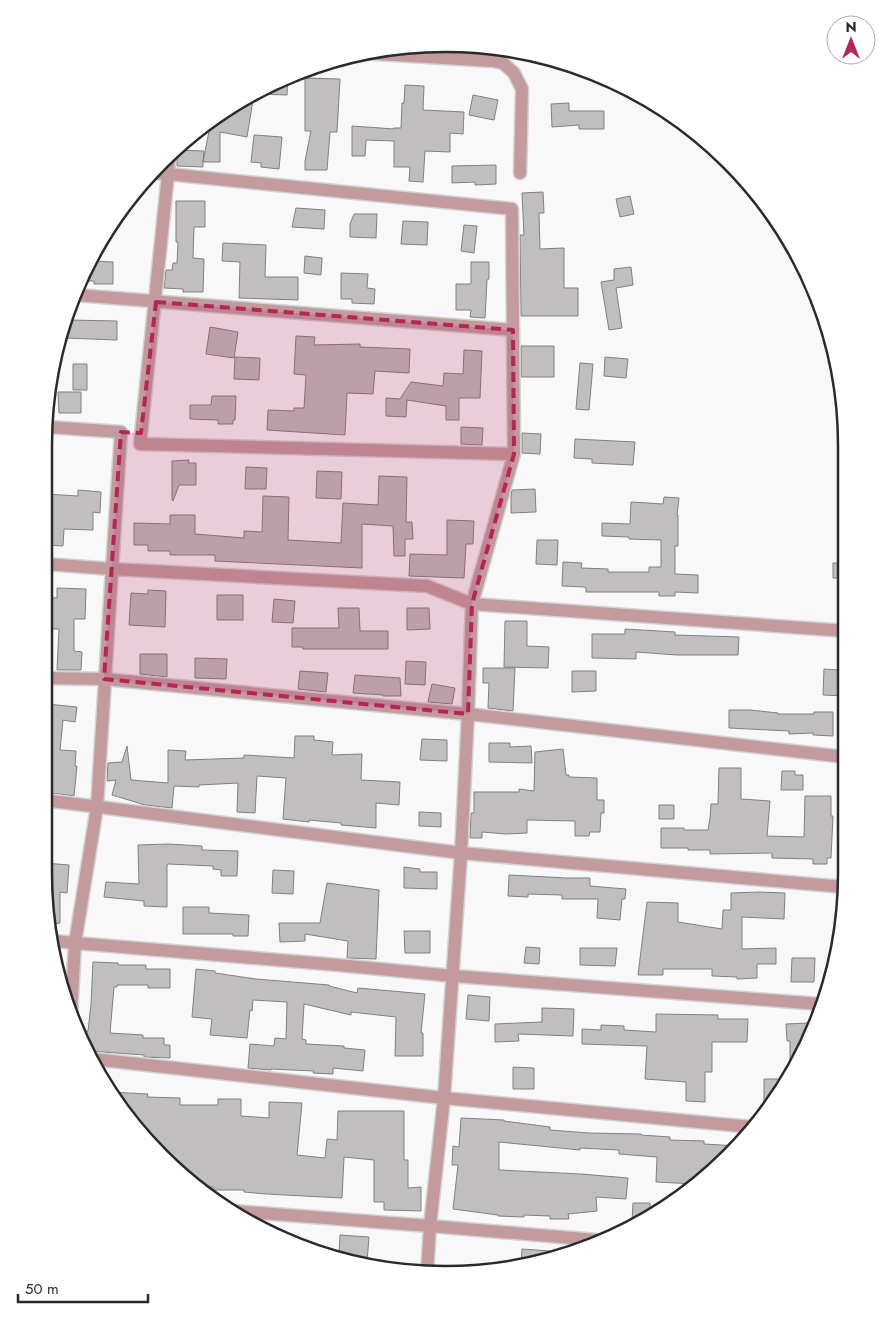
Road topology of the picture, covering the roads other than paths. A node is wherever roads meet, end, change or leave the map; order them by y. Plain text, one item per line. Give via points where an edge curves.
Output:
1 (400, 55) edge
2 (168, 168) edge
3 (520, 173) dead end
4 (162, 174) edge
5 (168, 174) junction
6 (81, 296) edge
7 (156, 302) junction
8 (513, 330) junction
9 (53, 427) edge
10 (121, 432) junction
11 (142, 432) junction
12 (514, 454) junction
13 (52, 564) edge
14 (112, 569) junction
15 (472, 604) junction
16 (838, 630) edge
17 (52, 678) edge
18 (104, 679) junction
19 (468, 714) junction
20 (838, 756) edge
21 (52, 801) edge
22 (98, 807) junction
23 (461, 853) junction
24 (838, 886) edge
25 (59, 941) edge
26 (75, 943) junction
27 (453, 976) junction
28 (72, 997) edge
29 (817, 1004) edge
30 (100, 1061) edge
31 (444, 1098) junction
32 (746, 1126) edge
33 (246, 1212) edge
34 (430, 1226) junction
35 (589, 1239) edge
36 (428, 1266) edge

1 - 3 street via 493,61 503,63 514,73 522,89
2 - 5 street
4 - 5 street
5 - 7 street
5 - 8 street via 512,209
6 - 7 street
7 - 8 street
7 - 11 street
8 - 12 street
9 - 10 street
10 - 11 street
10 - 14 street
11 - 12 street via 140,444
12 - 15 street
13 - 14 street
14 - 15 street via 428,586
14 - 18 street
15 - 16 street
15 - 19 street
17 - 18 street
18 - 19 street
18 - 22 street
19 - 20 street
19 - 23 street
21 - 22 street
22 - 23 street
22 - 26 street
23 - 24 street
23 - 27 street
25 - 26 street
26 - 27 street
26 - 28 street
27 - 29 street
27 - 31 street
30 - 31 street
31 - 32 street
31 - 34 street
33 - 34 street
34 - 35 street
34 - 36 street

